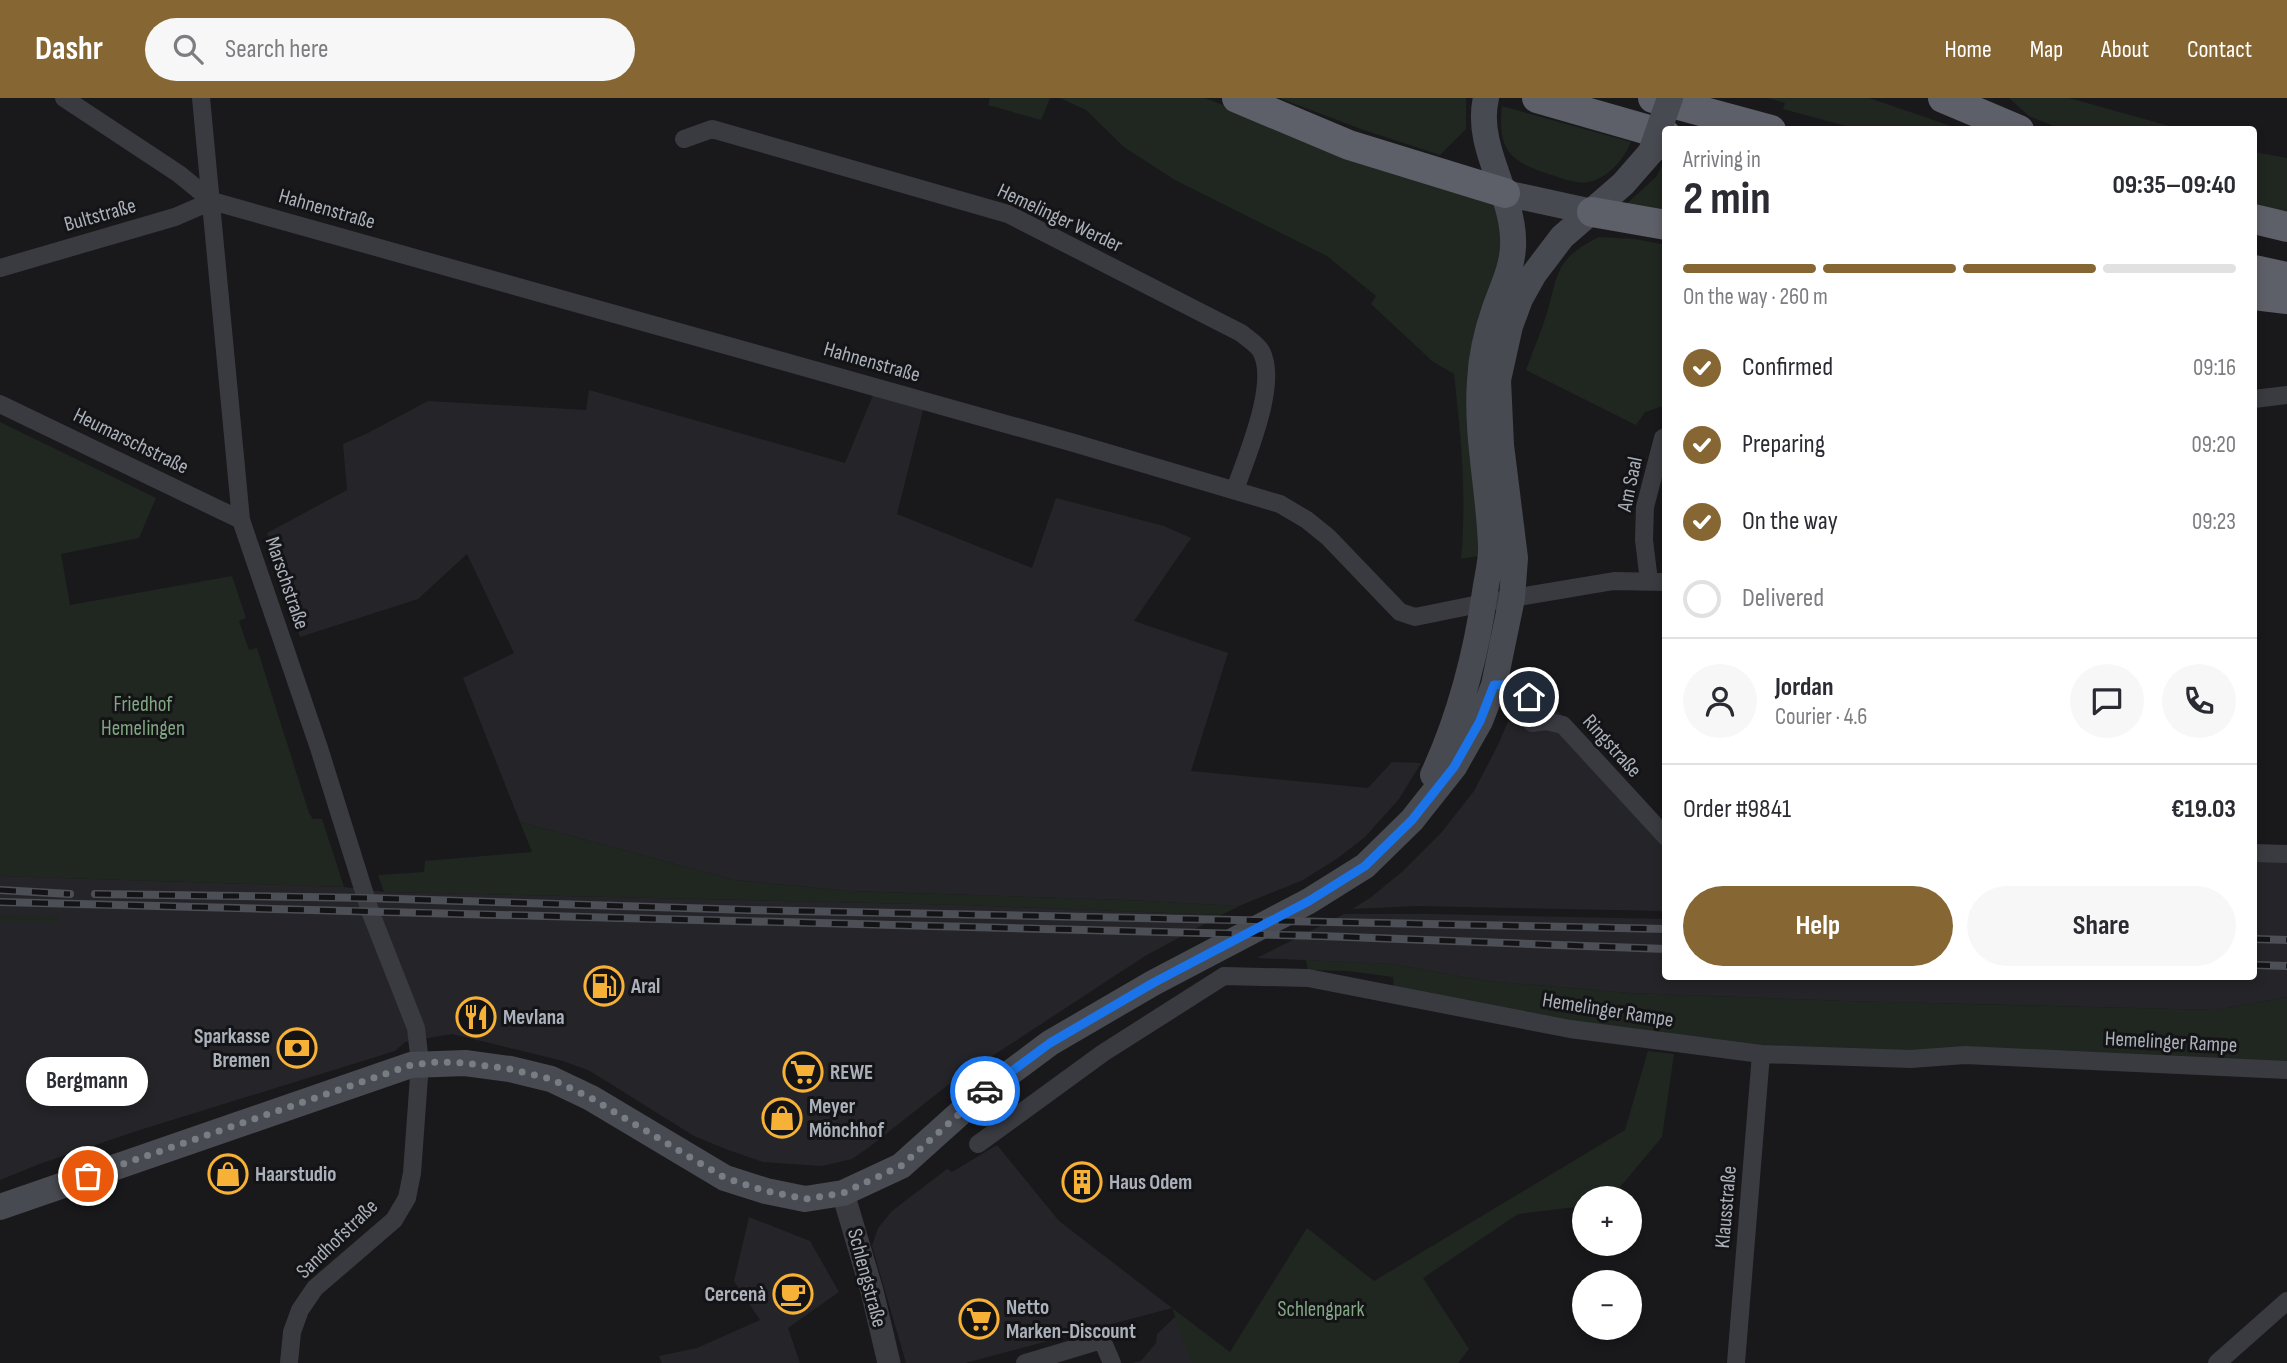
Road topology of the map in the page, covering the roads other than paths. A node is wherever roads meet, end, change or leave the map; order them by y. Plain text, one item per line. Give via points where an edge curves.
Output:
1 (64, 98) edge
2 (201, 98) edge
3 (1237, 98) edge
4 (1537, 98) edge
5 (1653, 98) edge
6 (1670, 98) edge
7 (1943, 98) edge
8 (1997, 98) edge
9 (1484, 103) edge
10 (1663, 126) edge
11 (1756, 126) edge
12 (2010, 126) edge
13 (2024, 126) edge
14 (684, 139) dead end
15 (1658, 143) edge
16 (1505, 193) junction
17 (212, 201) junction
18 (1591, 212) junction
19 (2257, 220) edge
20 (1662, 224) edge
21 (2287, 227) edge
22 (2257, 239) edge
23 (2287, 245) edge
24 (0, 268) edge
25 (2257, 271) edge
26 (2287, 277) edge
27 (2257, 295) edge
28 (2287, 299) edge
29 (2287, 395) edge
30 (2257, 399) edge
31 (0, 404) edge
32 (1662, 442) edge
33 (1235, 490) junction
34 (241, 520) junction
35 (1657, 582) edge
36 (1512, 598) junction
37 (1484, 603) junction
38 (1494, 685) junction
39 (1412, 820) junction
40 (1662, 833) edge
41 (2257, 853) edge
42 (2287, 854) edge
43 (1761, 1054) junction
44 (420, 1063) junction
45 (2287, 1070) edge
46 (978, 1144) dead end
47 (843, 1193) junction
48 (0, 1207) edge
49 (2287, 1301) edge
50 (289, 1363) edge
51 (889, 1363) edge
52 (1025, 1363) edge
53 (1112, 1363) edge
54 (1736, 1363) edge
55 (2217, 1363) edge

1 - 17 street
2 - 17 street, Marschstraße
3 - 16 highway via 1349,145
4 - 15 highway
5 - 11 highway
6 - 10 main road, bridge
7 - 12 highway
8 - 13 highway
9 - 16 main road via 1485,133
14 - 33 street, Hemelinger Werder via 712,129 1008,214 1241,333 1261,350 1268,373 1266,397
15 - 18 main road via 1639,169
16 - 18 main road
16 - 37 main road via 1513,253 1485,346 1480,381 1492,548
17 - 24 street, Bultstraße via 175,217
17 - 33 street, Hahnenstraße
17 - 34 street, Marschstraße
18 - 20 highway
18 - 36 main road via 1562,237 1534,274 1510,326 1498,380 1515,558
19 - 21 highway
22 - 23 highway
25 - 26 highway
27 - 28 highway
29 - 30 street
31 - 34 street, Heumarschstraße
32 - 35 street, Am Saal via 1645,507 1644,540
33 - 37 street, Hahnenstraße via 1280,504 1307,520 1400,612 1415,617
34 - 44 street, Marschstraße via 370,911 416,1028
35 - 36 street, Hahnenstraße via 1614,581
36 - 37 street, Hahnenstraße
36 - 38 main road
37 - 39 main road via 1467,688
38 - 39 main road via 1454,767
38 - 40 street, Ringstraße via 1517,685 1526,690 1532,723 1563,725
39 - 47 main road via 1365,866 1050,1043 979,1096 901,1166
41 - 42 street
43 - 45 street, Hemelinger Rampe via 1911,1059 1965,1055
43 - 46 street, Hemelinger Rampe via 1570,1029 1308,978 1224,976 1103,1053
43 - 54 street, Klausstraße
44 - 47 main road via 485,1065 551,1079 725,1178 806,1199
44 - 48 main road
44 - 50 street, Sandhofstraße via 407,1198 394,1220 315,1288 292,1332
47 - 51 street, Schlengstraße
49 - 55 street
52 - 53 street via 1102,1340

